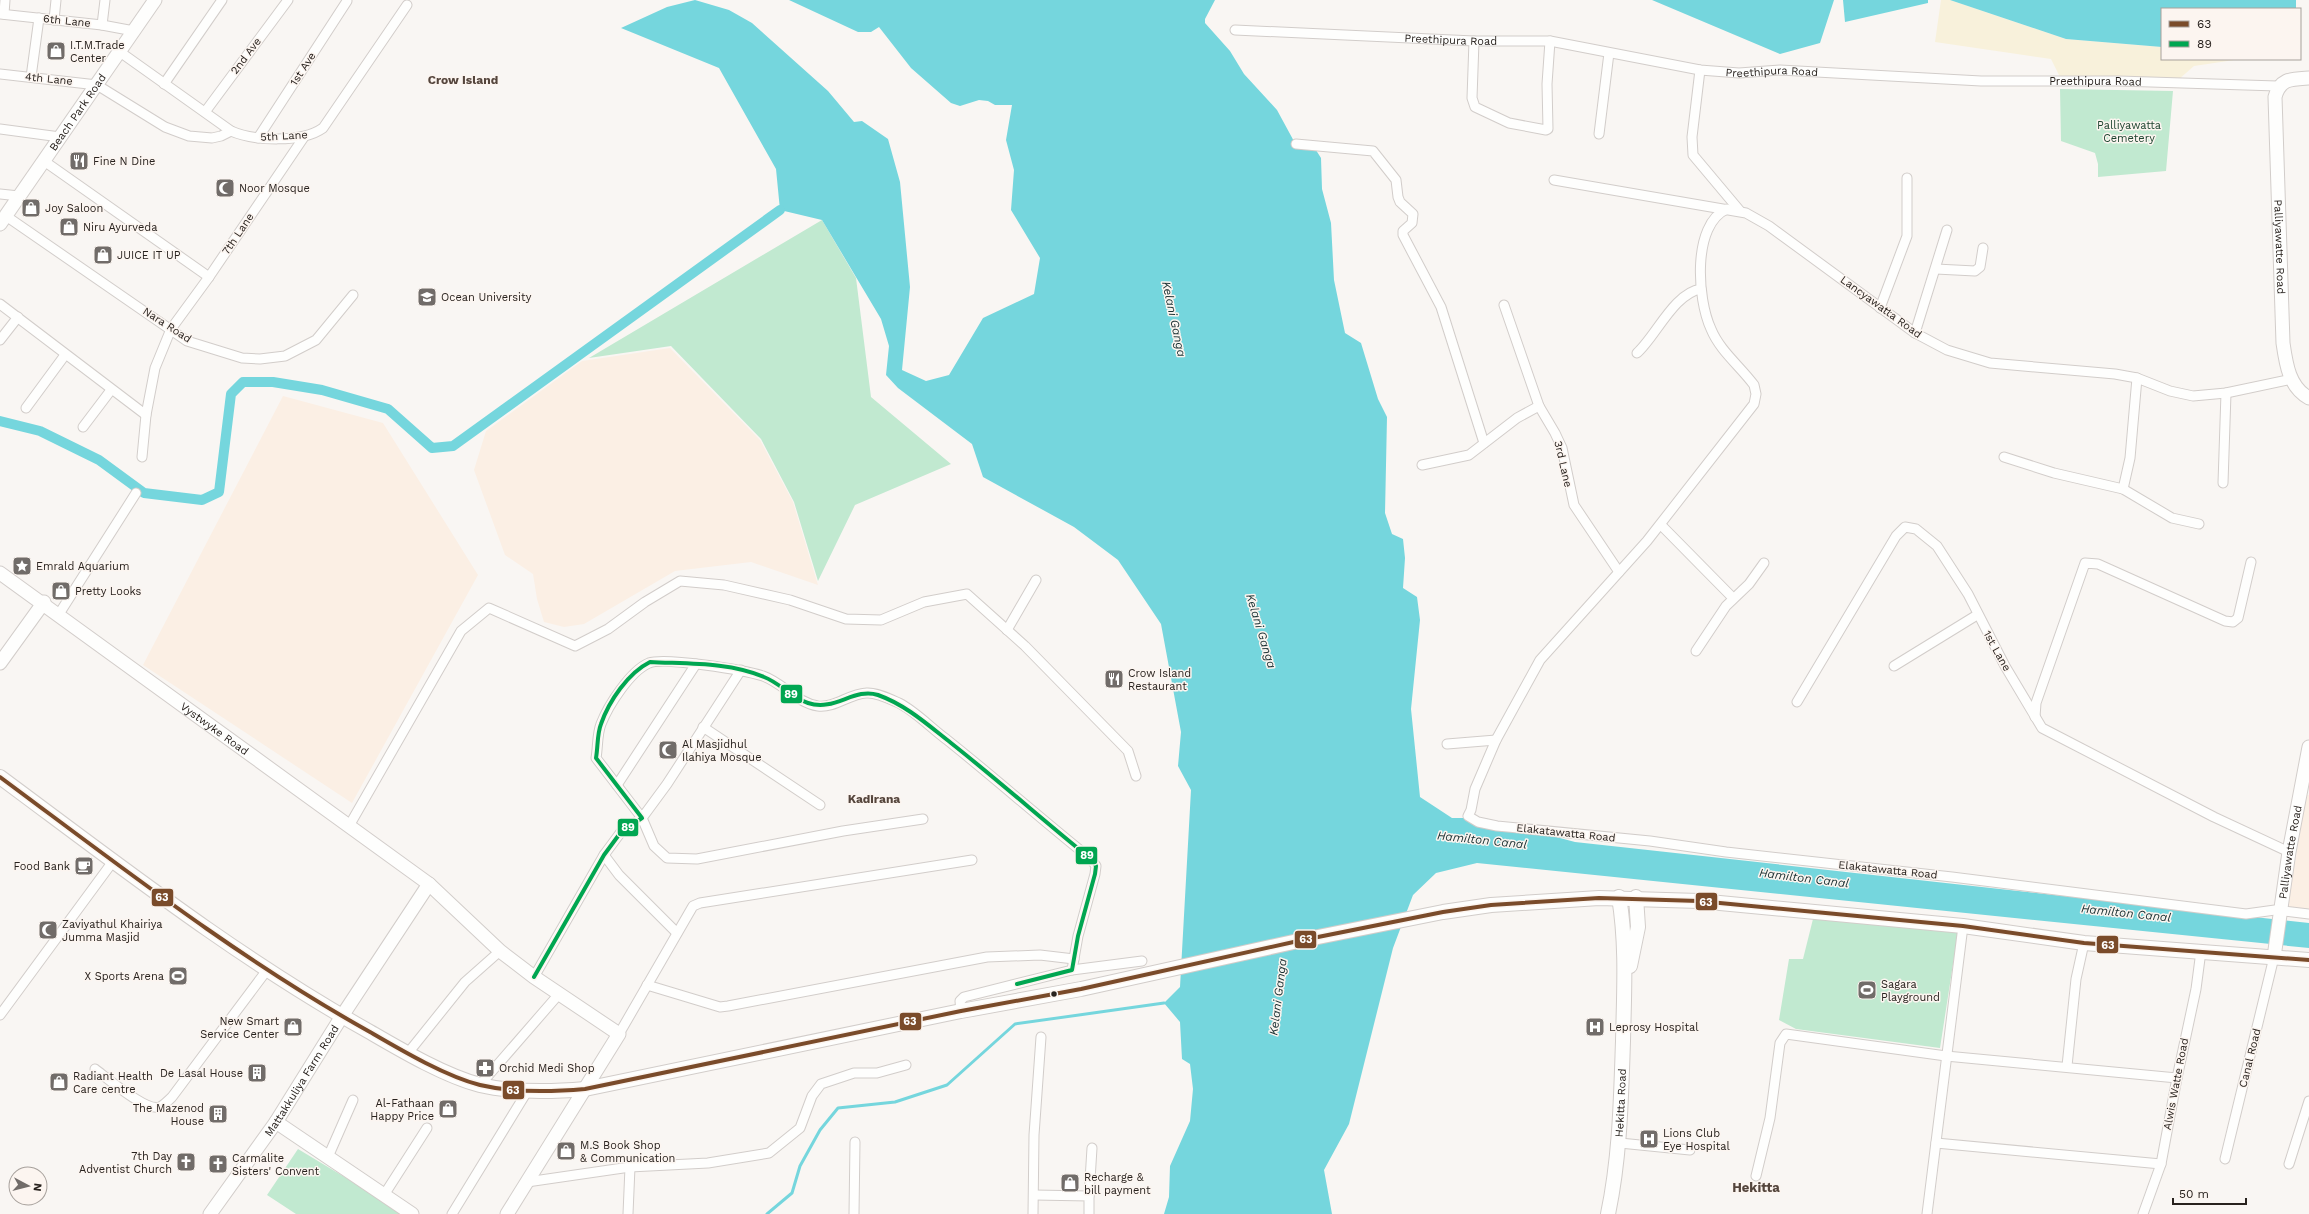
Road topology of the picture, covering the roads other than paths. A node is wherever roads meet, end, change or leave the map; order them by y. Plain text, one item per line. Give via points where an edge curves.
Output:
1 (5, 0) edge
2 (56, 0) edge
3 (105, 0) edge
4 (155, 0) edge
5 (222, 0) edge
6 (288, 0) edge
7 (347, 1) edge
8 (407, 5) dead end
9 (2, 14) edge
10 (39, 18) junction
11 (54, 20) junction
12 (102, 25) junction
13 (1236, 30) dead end
14 (134, 31) junction
15 (1474, 40) junction
16 (1550, 41) junction
17 (120, 52) junction
18 (1609, 53) junction
19 (1700, 70) junction
20 (0, 74) edge
21 (31, 77) junction
22 (2309, 78) edge
23 (164, 84) junction
24 (97, 85) junction
25 (2277, 86) junction
26 (205, 112) junction
27 (0, 129) edge
28 (231, 131) junction
29 (1599, 134) dead end
30 (304, 137) junction
31 (60, 138) junction
32 (258, 138) junction
33 (1296, 144) dead end
34 (44, 161) junction
35 (1907, 178) dead end
36 (1554, 180) dead end
37 (0, 194) edge
38 (19, 196) junction
39 (1727, 209) junction
40 (1740, 212) junction
41 (3, 220) edge
42 (1947, 230) dead end
43 (1983, 248) dead end
44 (1936, 269) junction
45 (209, 277) junction
46 (1701, 288) junction
47 (353, 295) dead end
48 (0, 304) edge
49 (1504, 305) dead end
50 (1880, 308) junction
51 (18, 317) junction
52 (171, 329) junction
53 (1915, 333) junction
54 (0, 340) edge
55 (1637, 353) dead end
56 (66, 355) junction
57 (2137, 378) junction
58 (2292, 379) junction
59 (111, 390) junction
60 (2226, 393) junction
61 (2309, 398) edge
62 (1539, 406) junction
63 (26, 408) dead end
64 (146, 415) junction
65 (83, 427) dead end
66 (1484, 443) junction
67 (142, 457) dead end
68 (2004, 457) dead end
69 (1422, 465) dead end
70 (2223, 484) dead end
71 (2123, 489) junction
72 (136, 493) dead end
73 (2199, 524) dead end
74 (1661, 525) junction
75 (2251, 562) dead end
76 (1764, 563) dead end
77 (1619, 572) junction
78 (0, 573) edge
79 (1036, 580) dead end
80 (1733, 598) junction
81 (44, 602) junction
82 (59, 614) junction
83 (1978, 615) junction
84 (1007, 630) junction
85 (1696, 651) dead end
86 (0, 663) edge
87 (696, 664) junction
88 (1894, 666) dead end
89 (742, 670) junction
90 (1797, 702) dead end
91 (2035, 718) junction
92 (703, 726) junction
93 (1496, 740) junction
94 (1447, 744) dead end
95 (2309, 747) edge
96 (1136, 776) dead end
97 (0, 777) edge
98 (617, 785) junction
99 (820, 805) dead end
100 (642, 818) junction
101 (923, 819) dead end
102 (349, 826) junction
103 (2288, 852) junction
104 (604, 855) junction
105 (114, 860) junction
106 (972, 860) dead end
107 (429, 884) junction
108 (1619, 897) junction
109 (1636, 897) junction
110 (2282, 910) junction
111 (2309, 914) edge
112 (1963, 926) junction
113 (677, 933) junction
114 (2084, 942) junction
115 (500, 951) junction
116 (2201, 951) junction
117 (2274, 957) junction
118 (1074, 959) junction
119 (2309, 960) edge
120 (1142, 961) dead end
121 (267, 970) junction
122 (1072, 970) junction
123 (534, 977) junction
124 (647, 985) junction
125 (1624, 990) junction
126 (559, 994) junction
127 (961, 1011) junction
128 (0, 1015) edge
129 (342, 1016) junction
130 (619, 1034) junction
131 (1041, 1036) dead end
132 (408, 1054) junction
133 (1946, 1056) junction
134 (906, 1065) dead end
135 (2067, 1066) junction
136 (95, 1069) dead end
137 (2177, 1078) junction
138 (480, 1084) junction
139 (585, 1089) junction
140 (528, 1090) junction
141 (353, 1100) dead end
142 (2309, 1101) edge
143 (276, 1122) junction
144 (427, 1128) dead end
145 (855, 1142) dead end
146 (1620, 1142) junction
147 (1936, 1143) junction
148 (1092, 1148) dead end
149 (1690, 1150) dead end
150 (328, 1157) junction
151 (2225, 1159) dead end
152 (2161, 1164) junction
153 (2289, 1164) dead end
154 (630, 1167) junction
155 (1756, 1176) dead end
156 (527, 1182) junction
157 (384, 1195) junction
158 (1034, 1195) junction
159 (1089, 1196) junction
160 (210, 1214) edge
161 (412, 1214) edge
162 (452, 1214) edge
163 (507, 1214) edge
164 (628, 1214) edge
165 (854, 1214) edge
166 (1033, 1214) edge
167 (1089, 1214) edge
168 (1608, 1214) edge
169 (1927, 1214) edge
170 (2143, 1214) edge

1 - 9 street
2 - 11 street
3 - 12 street
4 - 14 street, Beach Park Road
5 - 23 street
6 - 26 street, 2nd Ave
7 - 32 street, 1st Ave
8 - 30 street, 5th Lane via 323,128
9 - 10 street, 6th Lane
10 - 11 street, 6th Lane
10 - 21 street
11 - 12 street, 6th Lane
12 - 14 street, 6th Lane
13 - 15 street, Preethipura Road
14 - 17 street, Beach Park Road
15 - 16 street, Preethipura Road
15 - 16 street via 1472,98 1475,107 1509,123 1546,130 1549,124 1547,95
16 - 18 street, Preethipura Road
17 - 23 street, 5th Lane
17 - 24 street, Beach Park Road
18 - 19 street, Preethipura Road
18 - 29 street
19 - 25 street, Preethipura Road via 1739,73 1780,70 1980,81 2119,81
19 - 40 street via 1692,137 1694,155
20 - 21 street, 4th Lane
21 - 24 street, 4th Lane
22 - 25 street, Preethipura Road via 2285,81
23 - 26 street, 5th Lane
24 - 28 street via 164,127 190,136 212,138
24 - 31 street, Beach Park Road
25 - 58 street, Palliyawatte Road via 2275,97 2283,343 2287,370
26 - 28 street, 5th Lane
27 - 31 street
28 - 32 street, 5th Lane
30 - 32 street, 5th Lane
30 - 45 street, 7th Lane
31 - 34 street, Beach Park Road
33 - 66 street via 1373,151 1396,180 1398,197 1413,214 1412,223 1403,231 1403,235 1441,307
34 - 38 street, Beach Park Road
34 - 45 street
35 - 50 street via 1907,236
36 - 39 street, Lancyawatta Road
37 - 38 street
38 - 41 street, Beach Park Road
39 - 40 street, Lancyawatta Road
39 - 46 street via 1713,219 1704,238
40 - 50 street, Lancyawatta Road via 1755,217 1769,226
41 - 52 street, Nara Road
42 - 44 street
43 - 44 street via 1980,267 1975,271
44 - 53 street
45 - 52 street, 7th Lane
46 - 55 street via 1682,299
46 - 74 street via 1711,330 1754,385 1755,400
47 - 52 street, Nara Road via 316,340 285,356 242,358 187,340
48 - 51 street
49 - 62 street, 3rd Lane
50 - 53 street, Lancyawatta Road
51 - 54 street
51 - 56 street
52 - 64 street, 7th Lane via 155,368
53 - 57 street, Lancyawatta Road via 1947,350 2002,365 2069,369
56 - 59 street
56 - 63 street
57 - 60 street, Lancyawatta Road via 2170,391 2193,396
57 - 71 street via 2130,458
58 - 60 street, Lancyawatta Road
58 - 61 street, Palliyawatte Road via 2299,393
59 - 64 street
59 - 65 street
60 - 70 street
62 - 66 street via 1517,418
62 - 77 street, 3rd Lane via 1562,448 1574,505
64 - 67 street, 7th Lane
66 - 69 street via 1462,458
68 - 71 street via 2054,473
71 - 73 street via 2172,518
72 - 82 street
74 - 77 street
74 - 80 street
75 - 91 street via 2238,618 2230,622 2098,564 2086,563 2038,696
76 - 80 street via 1749,584
77 - 93 street via 1540,660
78 - 81 street, Vystwyke Road
79 - 84 street
80 - 85 street
81 - 82 street, Vystwyke Road
81 - 86 street
82 - 102 street, Vystwyke Road
83 - 88 street
83 - 90 street, 1st Lane via 1968,594 1936,546 1916,529 1905,527 1896,536
83 - 91 street, 1st Lane
84 - 96 street via 1128,751
84 - 102 street via 967,594 924,602 881,620 846,619 790,600 724,585 680,581 608,629 574,646 489,608 462,631
87 - 89 street
87 - 98 street
87 - 98 street via 650,662 642,666 626,683 610,705 600,725 596,758
89 - 92 street
89 - 118 street via 765,677 806,703 818,706 828,706 866,693 900,704 1092,859 1096,866 1095,874
91 - 103 street, 1st Lane via 2042,728 2058,737
92 - 99 street
92 - 100 street via 667,784
93 - 94 street
93 - 110 street, Elakatawatta Road via 1475,789 1468,816 1478,822 2246,914
95 - 103 street, Palliyawatte Road
97 - 105 main road
98 - 100 street
100 - 101 street via 654,846 667,858 697,859
100 - 104 street via 621,832
102 - 107 street, Vystwyke Road
103 - 110 street, Palliyawatte Road
104 - 113 street via 619,875
104 - 123 street
105 - 121 main road
105 - 128 street
106 - 113 street via 700,903 693,906
107 - 115 street, Vystwyke Road
107 - 129 street, Mattakkuliya Farm Road
108 - 109 main road
108 - 125 main road, Hekitta Road via 1623,929
108 - 127 main road via 1491,905 1415,917 1164,972
109 - 112 main road via 1699,900
109 - 125 main road, Hekitta Road via 1638,927
110 - 111 street, Elakatawatta Road
110 - 117 street, Palliyawatte Road
112 - 114 main road
112 - 133 street
113 - 124 street
114 - 116 main road
114 - 135 street via 2076,979
115 - 123 street, Vystwyke Road
115 - 132 street via 465,982
116 - 117 main road
116 - 137 street, Alwis Watte Road via 2196,989
117 - 119 main road
117 - 151 street, Canal Road
118 - 122 street
118 - 124 street via 1040,955 987,957 720,1007
120 - 122 street
121 - 129 main road
121 - 136 street via 172,1097 160,1107 149,1107
122 - 127 street via 964,998 960,1001
123 - 126 street, Vystwyke Road
124 - 130 street
125 - 146 main road, Hekitta Road
126 - 130 street, Vystwyke Road
126 - 138 street
127 - 139 main road
129 - 132 main road
129 - 143 street, Mattakkuliya Farm Road
130 - 139 street
131 - 158 street via 1034,1135
132 - 138 main road
133 - 135 street
133 - 147 street
133 - 155 street via 1786,1034 1780,1043 1770,1118
134 - 154 street via 877,1073 854,1073 822,1084 812,1096 800,1128 769,1153 708,1163
135 - 137 street
137 - 152 street, Alwis Watte Road
138 - 140 main road
139 - 140 main road via 546,1092
139 - 156 street
140 - 162 street
141 - 150 street
142 - 153 street
143 - 150 street
143 - 160 street, Mattakkuliya Farm Road
144 - 157 street
145 - 165 street
146 - 149 street
146 - 168 main road, Hekitta Road
147 - 152 street
147 - 169 street
148 - 159 street
150 - 157 street
152 - 170 street, Alwis Watte Road
154 - 156 street
154 - 164 street
156 - 163 street
157 - 161 street
158 - 159 street
158 - 166 street
159 - 167 street

